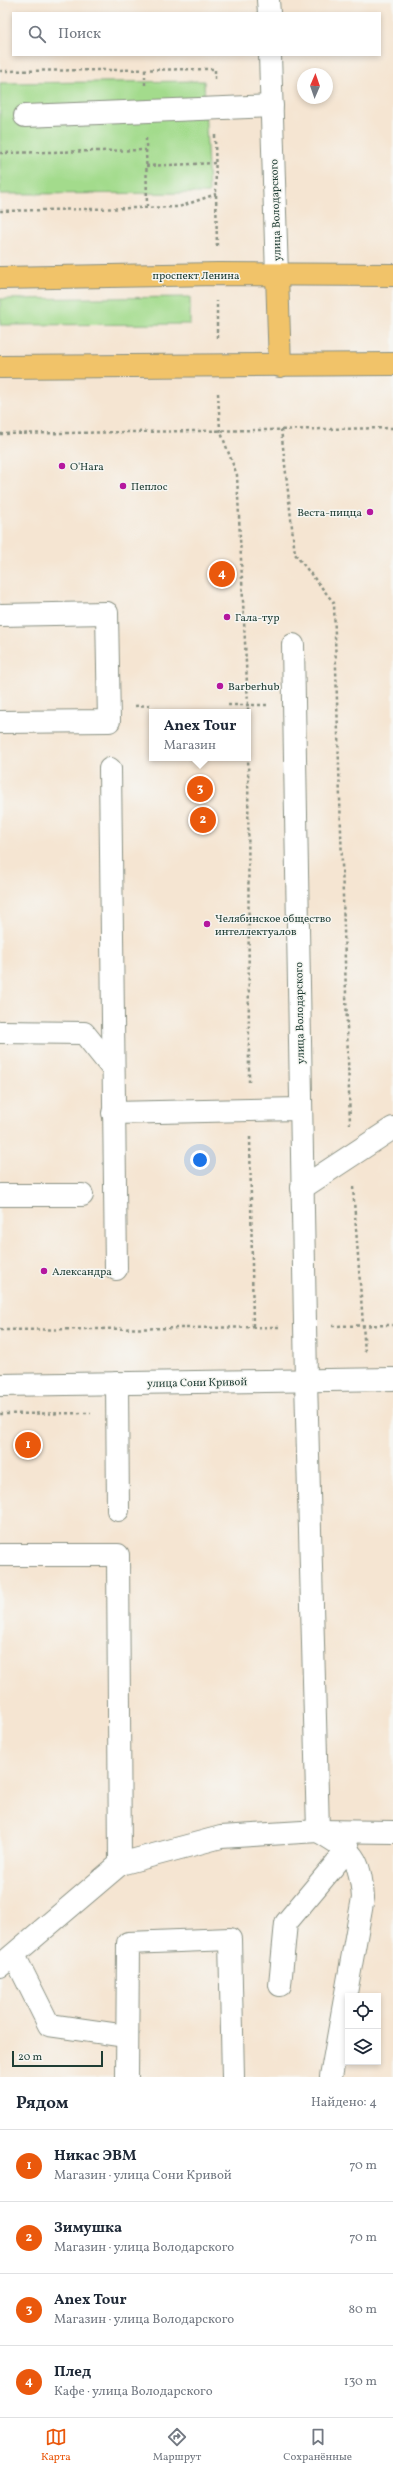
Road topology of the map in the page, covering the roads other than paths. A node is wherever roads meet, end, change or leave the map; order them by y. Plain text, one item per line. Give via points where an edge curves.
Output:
1 (268, 0) edge
2 (269, 12) edge
3 (270, 56) edge
4 (272, 106) junction
5 (24, 116) dead end
6 (277, 275) junction
7 (393, 275) edge
8 (0, 278) edge
9 (393, 364) edge
10 (280, 366) junction
11 (0, 367) edge
12 (0, 615) edge
13 (293, 645) dead end
14 (0, 722) edge
15 (110, 769) dead end
16 (0, 1032) edge
17 (113, 1069) junction
18 (300, 1109) junction
19 (113, 1112) junction
20 (393, 1128) edge
21 (302, 1188) junction
22 (0, 1195) edge
23 (82, 1195) dead end
24 (116, 1269) dead end
25 (393, 1379) edge
26 (306, 1380) junction
27 (117, 1383) junction
28 (0, 1385) edge
29 (118, 1510) dead end
30 (0, 1555) edge
31 (318, 1831) junction
32 (393, 1832) edge
33 (348, 1849) junction
34 (120, 1864) junction
35 (7, 1960) edge
36 (280, 1985) dead end
37 (126, 2036) junction
38 (127, 2077) edge
39 (233, 2077) edge
40 (331, 2077) edge

1 - 2 street
3 - 4 street, улица Володарского
4 - 5 street
4 - 6 street, улица Володарского
6 - 7 main road, проспект Ленина
6 - 8 main road, проспект Ленина
6 - 10 main road, улица Володарского
9 - 10 main road
10 - 11 main road
12 - 14 street via 106,612 109,721
13 - 18 street, улица Володарского
15 - 17 street
16 - 17 street via 84,1033
17 - 19 street
18 - 19 street
18 - 21 street, улица Володарского
19 - 24 street
20 - 21 street
21 - 26 street, улица Володарского
22 - 23 street
25 - 26 street, улица Сони Кривой
26 - 27 street, улица Сони Кривой
26 - 31 street, улица Володарского
27 - 28 street, улица Сони Кривой
27 - 29 street
30 - 34 street via 118,1555
31 - 32 street
31 - 33 street
31 - 34 street via 221,1837
33 - 36 street via 286,1923
33 - 40 street via 361,1874 363,1898
34 - 35 street
35 - 37 street via 49,2025
37 - 38 street
37 - 39 street via 128,1943 230,1939

